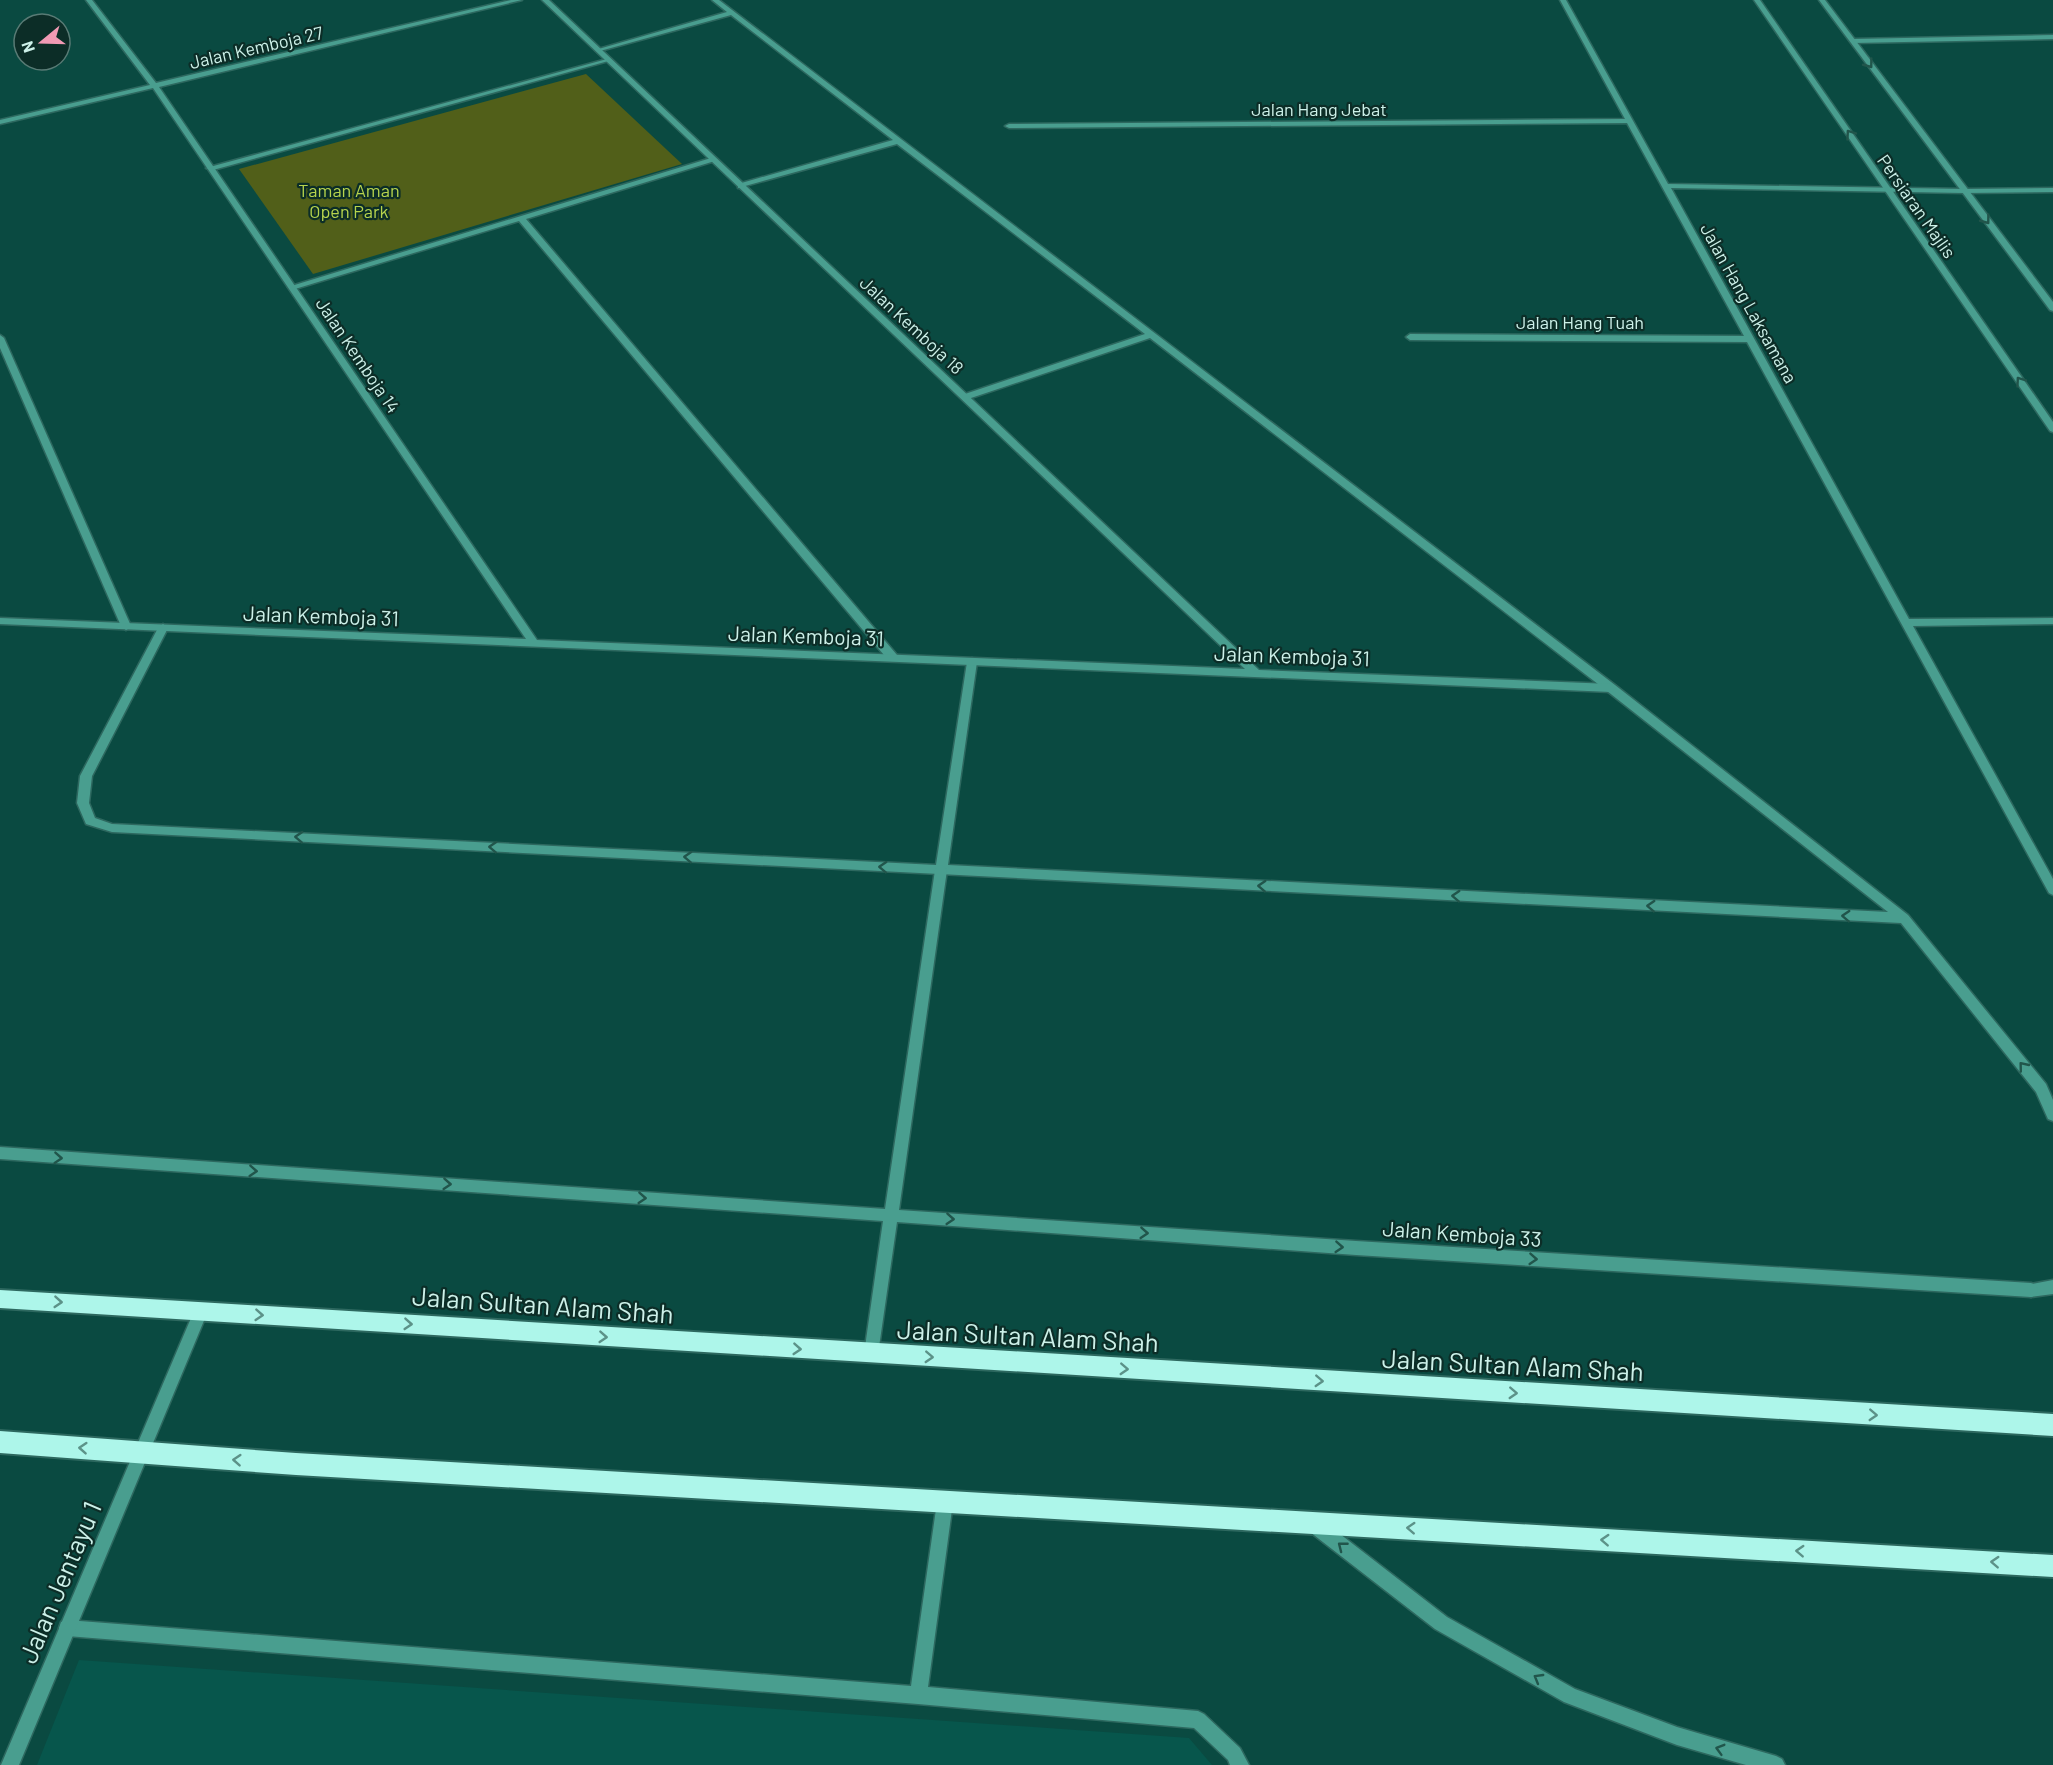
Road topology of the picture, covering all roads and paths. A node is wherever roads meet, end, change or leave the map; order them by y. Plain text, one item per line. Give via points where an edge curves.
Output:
1 (89, 0) edge
2 (519, 0) edge
3 (545, 0) edge
4 (716, 0) edge
5 (1563, 0) edge
6 (1757, 0) edge
7 (1822, 0) edge
8 (732, 13) junction
9 (2053, 37) edge
10 (1853, 41) junction
11 (598, 50) junction
12 (609, 60) junction
13 (155, 86) junction
14 (1629, 121) junction
15 (0, 122) edge
16 (1008, 126) dead end
17 (899, 141) junction
18 (714, 160) junction
19 (210, 168) junction
20 (741, 186) junction
21 (1665, 186) junction
22 (1888, 189) junction
23 (1964, 190) junction
24 (2053, 190) edge
25 (521, 218) junction
26 (292, 287) junction
27 (2053, 308) edge
28 (1152, 335) junction
29 (1410, 337) dead end
30 (1749, 339) junction
31 (1, 340) edge
32 (965, 397) junction
33 (2053, 429) edge
34 (0, 621) edge
35 (2053, 621) edge
36 (1906, 623) junction
37 (126, 626) junction
38 (164, 628) junction
39 (534, 643) junction
40 (893, 658) junction
41 (972, 662) junction
42 (1256, 673) junction
43 (1611, 688) junction
44 (941, 870) junction
45 (2053, 890) edge
46 (1904, 918) junction
47 (2053, 1115) edge
48 (0, 1154) edge
49 (891, 1215) junction
50 (2053, 1287) edge
51 (0, 1299) edge
52 (201, 1311) junction
53 (871, 1353) junction
54 (2053, 1425) edge
55 (0, 1442) edge
56 (141, 1452) junction
57 (945, 1502) junction
58 (1311, 1522) junction
59 (2053, 1566) edge
60 (67, 1628) junction
61 (918, 1695) junction
62 (10, 1765) edge
63 (1240, 1765) edge
64 (1776, 1765) edge

1 - 13 street, Jalan Kemboja 14
2 - 13 street, Jalan Kemboja 27
3 - 11 street, Jalan Kemboja 18
4 - 8 street
5 - 14 street, Jalan Hang Laksamana
22 -> 6 street, Persiaran Majlis
7 - 10 street
8 - 11 street
8 - 17 street
9 - 10 street
10 -> 23 street
11 - 12 street, Jalan Kemboja 18
12 - 18 street, Jalan Kemboja 18
12 - 19 street
13 - 15 street, Jalan Kemboja 27
13 - 19 street, Jalan Kemboja 14
14 - 16 street, Jalan Hang Jebat
14 - 21 street, Jalan Hang Laksamana
17 - 20 street
17 - 28 street
18 - 20 street, Jalan Kemboja 18
18 - 25 street
19 - 26 street, Jalan Kemboja 14
20 - 32 street, Jalan Kemboja 18
21 - 22 street
21 - 30 street, Jalan Hang Laksamana
22 - 23 street
33 -> 22 street, Persiaran Majlis
23 - 24 street
23 -> 27 street
25 - 26 street
25 - 40 street
26 - 39 street, Jalan Kemboja 14
28 - 32 street
28 - 43 street
29 - 30 street, Jalan Hang Tuah
30 - 36 street, Jalan Hang Laksamana
31 - 37 street
32 - 42 street, Jalan Kemboja 18
34 - 37 street, Jalan Kemboja 31
35 - 36 street
36 - 45 street, Jalan Hang Laksamana
37 - 38 street, Jalan Kemboja 31
38 - 39 street, Jalan Kemboja 31
44 -> 38 street via 112,828 90,821 82,803 86,776
39 - 40 street, Jalan Kemboja 31
40 - 41 street, Jalan Kemboja 31
41 - 42 street, Jalan Kemboja 31
41 - 44 street
42 - 43 street, Jalan Kemboja 31
43 - 46 street
46 -> 44 street
44 - 49 street
47 -> 46 street via 2042,1088
48 -> 49 street, Jalan Kemboja 33
49 -> 50 street, Jalan Kemboja 33 via 2031,1290
49 - 53 street
51 -> 52 highway, Jalan Sultan Alam Shah
52 -> 53 highway, Jalan Sultan Alam Shah
52 - 56 street, Jalan Jentayu 1
53 -> 54 highway, Jalan Sultan Alam Shah
56 -> 55 highway
57 -> 56 highway
56 - 60 street, Jalan Jentayu 1
57 - 58 highway
57 - 61 street
59 -> 58 highway
64 -> 58 street via 1677,1736 1570,1696 1441,1623
60 - 61 street
60 - 62 street, Jalan Jentayu 1
61 - 63 street via 1198,1720 1234,1754

